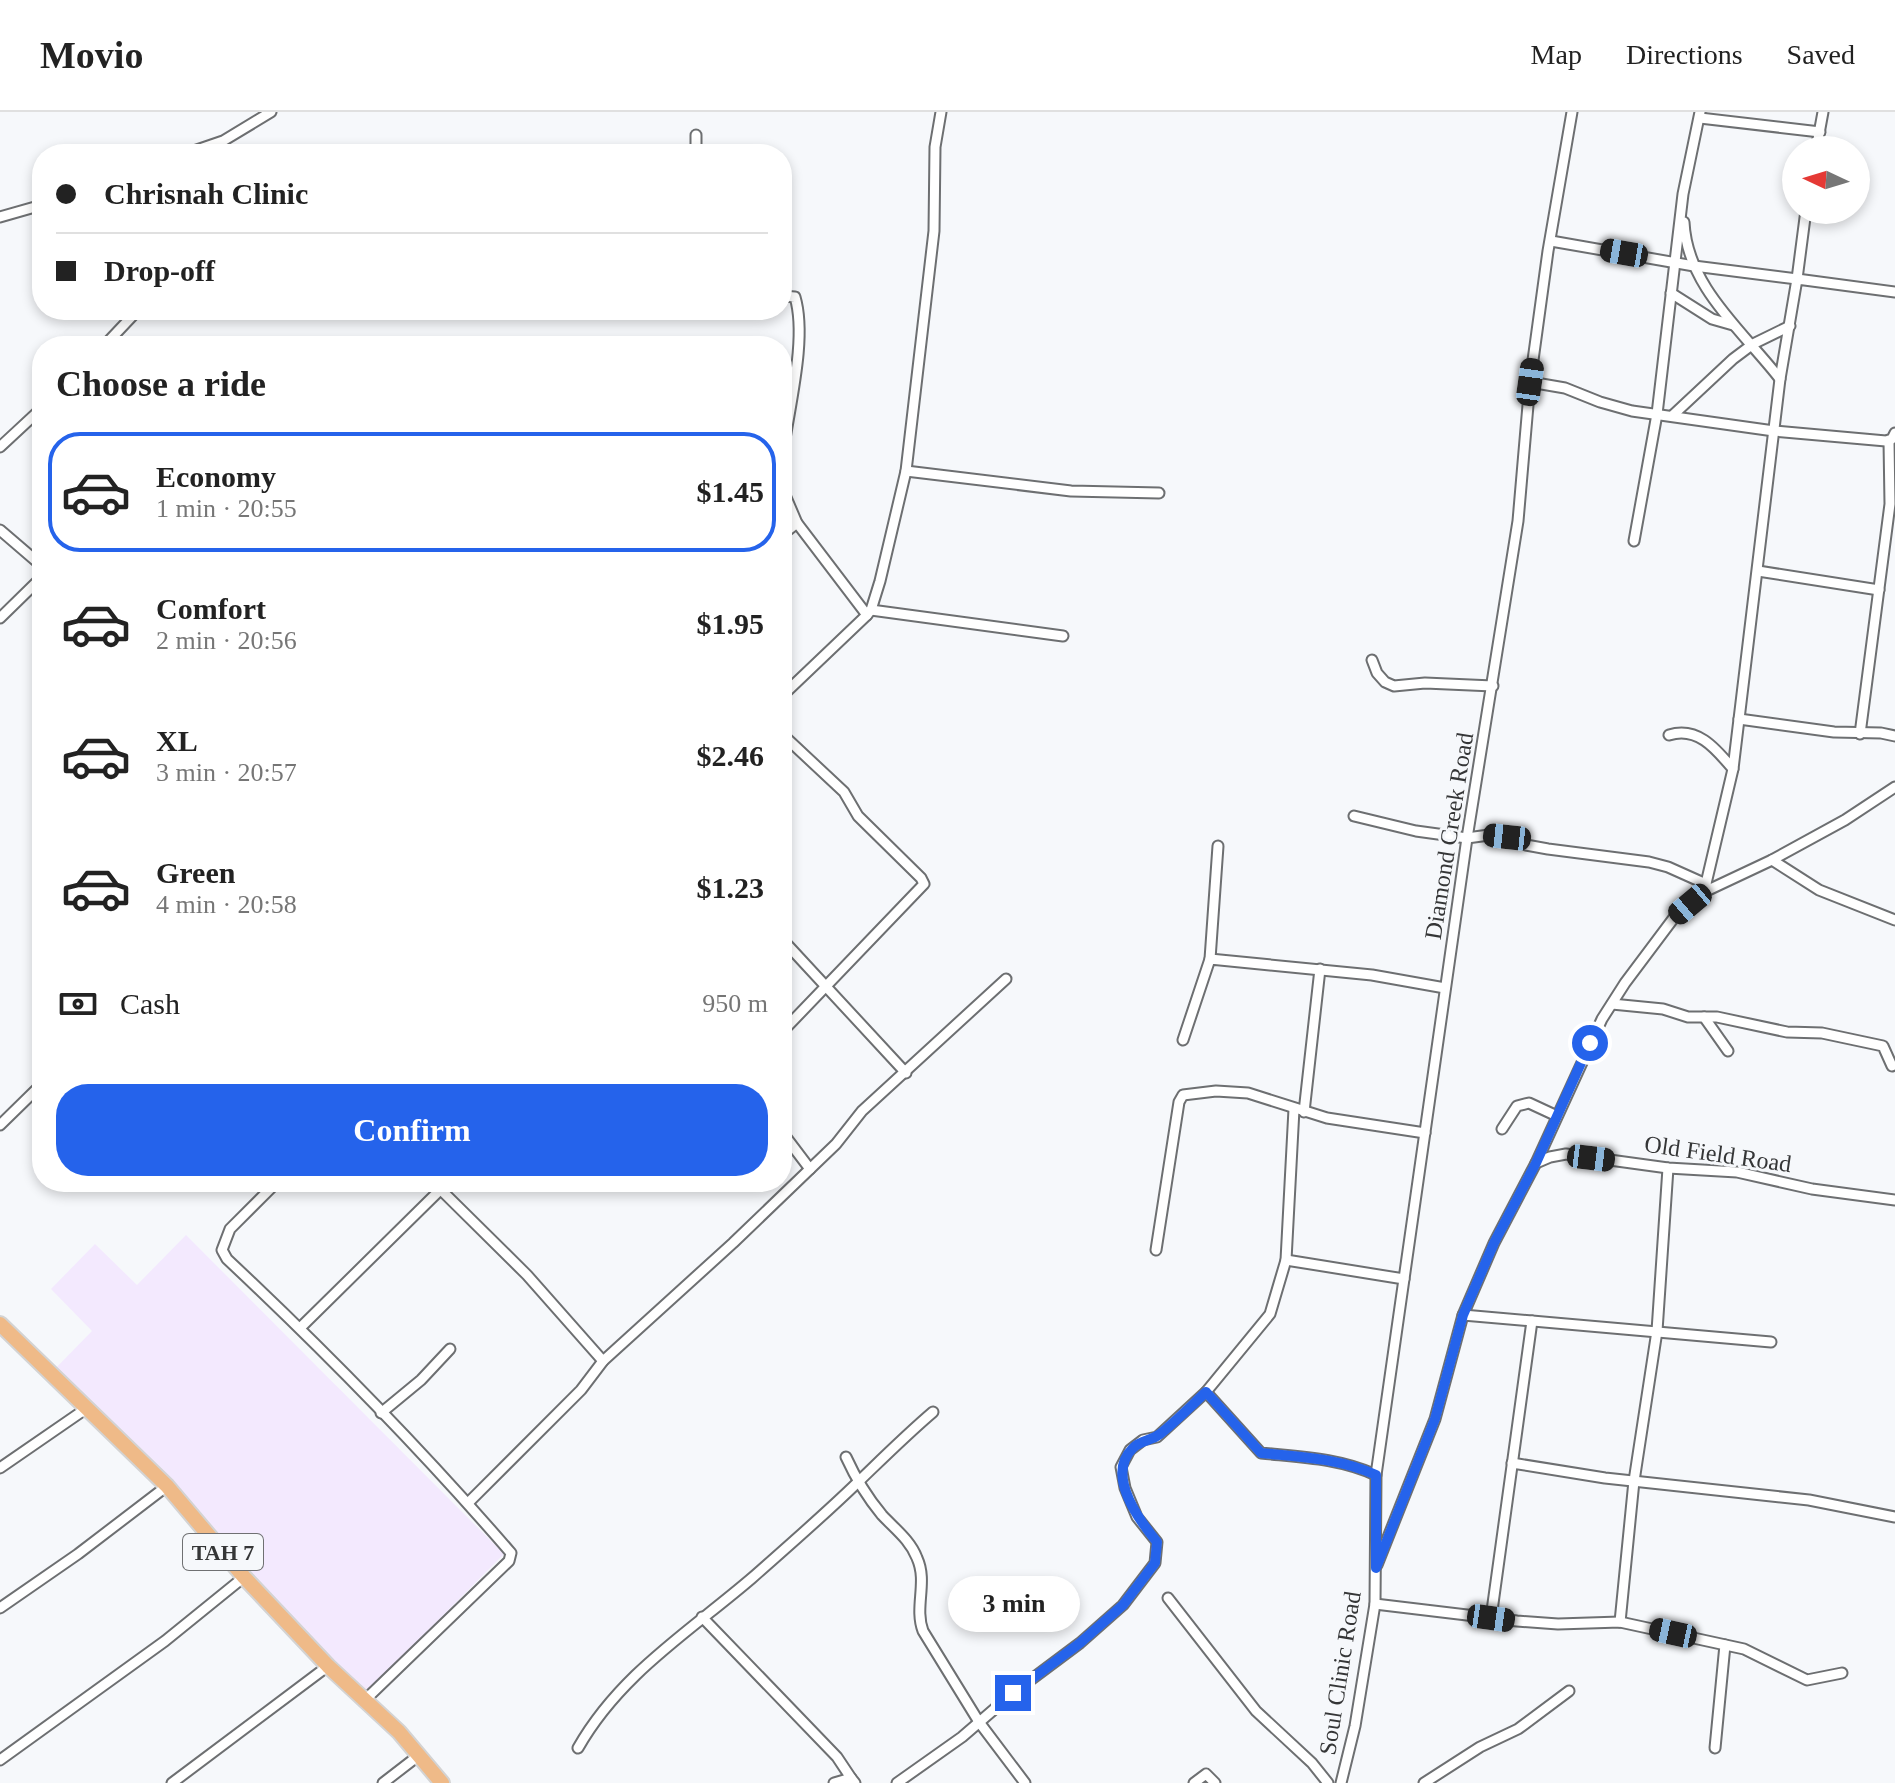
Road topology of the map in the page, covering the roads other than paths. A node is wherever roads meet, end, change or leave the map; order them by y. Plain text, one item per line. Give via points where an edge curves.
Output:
1 (271, 112) edge
2 (941, 112) edge
3 (1572, 112) edge
4 (1823, 112) edge
5 (1700, 115) edge
6 (1820, 132) junction
7 (696, 135) dead end
8 (1819, 136) edge
9 (214, 144) edge
10 (696, 144) edge
11 (1683, 194) junction
12 (32, 208) edge
13 (0, 217) edge
14 (1804, 224) edge
15 (1551, 241) junction
16 (1675, 262) junction
17 (1694, 266) junction
18 (1797, 279) junction
19 (1895, 292) edge
20 (1671, 293) junction
21 (792, 297) edge
22 (129, 320) edge
23 (1733, 325) junction
24 (1790, 326) junction
25 (113, 336) edge
26 (1753, 344) junction
27 (1780, 379) junction
28 (1530, 382) junction
29 (792, 389) edge
30 (1657, 414) junction
31 (1672, 416) junction
32 (32, 417) edge
33 (1774, 431) junction
34 (1892, 437) edge
35 (0, 447) edge
36 (906, 471) junction
37 (1159, 493) dead end
38 (792, 511) edge
39 (797, 523) junction
40 (792, 527) edge
41 (0, 530) edge
42 (1634, 541) dead end
43 (32, 557) edge
44 (1758, 571) junction
45 (32, 587) edge
46 (1879, 590) junction
47 (869, 613) junction
48 (0, 618) edge
49 (1063, 636) dead end
50 (1372, 660) dead end
51 (792, 686) edge
52 (1493, 686) junction
53 (1739, 719) junction
54 (1860, 734) junction
55 (1669, 735) dead end
56 (1895, 736) edge
57 (792, 743) edge
58 (1733, 769) junction
59 (1895, 787) edge
60 (1354, 816) dead end
61 (1467, 838) junction
62 (1218, 846) dead end
63 (1772, 860) junction
64 (1705, 888) junction
65 (1895, 920) edge
66 (792, 949) edge
67 (1210, 959) junction
68 (1320, 969) junction
69 (1006, 979) dead end
70 (827, 985) junction
71 (1445, 988) junction
72 (1612, 1004) junction
73 (1704, 1017) junction
74 (792, 1022) edge
75 (1183, 1040) dead end
76 (1728, 1051) dead end
77 (1892, 1066) dead end
78 (906, 1073) junction
79 (32, 1094) edge
80 (1299, 1111) junction
81 (1557, 1116) junction
82 (0, 1125) edge
83 (1502, 1129) dead end
84 (1425, 1133) junction
85 (792, 1145) edge
86 (1536, 1163) junction
87 (1668, 1168) junction
88 (810, 1169) junction
89 (792, 1186) edge
90 (267, 1192) edge
91 (438, 1192) edge
92 (444, 1192) edge
93 (786, 1192) edge
94 (1895, 1200) edge
95 (1156, 1250) dead end
96 (1286, 1260) junction
97 (1404, 1279) junction
98 (1463, 1315) junction
99 (1532, 1321) junction
100 (0, 1324) edge
101 (300, 1328) junction
102 (1657, 1331) junction
103 (1771, 1342) dead end
104 (450, 1349) dead end
105 (603, 1361) junction
106 (1206, 1392) junction
107 (87, 1408) junction
108 (933, 1412) dead end
109 (381, 1413) junction
110 (846, 1457) dead end
111 (1512, 1463) junction
112 (0, 1468) edge
113 (1376, 1475) junction
114 (1634, 1481) junction
115 (858, 1483) junction
116 (167, 1486) junction
117 (468, 1503) junction
118 (1895, 1517) edge
119 (1376, 1568) junction
120 (244, 1577) junction
121 (1168, 1598) dead end
122 (1375, 1604) junction
123 (0, 1608) edge
124 (702, 1617) junction
125 (1491, 1618) junction
126 (1620, 1622) junction
127 (1725, 1645) junction
128 (328, 1666) junction
129 (1842, 1673) dead end
130 (1569, 1691) dead end
131 (366, 1699) junction
132 (979, 1722) junction
133 (578, 1748) dead end
134 (1715, 1748) dead end
135 (418, 1756) junction
136 (0, 1760) edge
137 (853, 1780) edge
138 (172, 1783) edge
139 (383, 1783) edge
140 (442, 1783) edge
141 (834, 1783) edge
142 (897, 1783) edge
143 (1025, 1783) edge
144 (1194, 1783) edge
145 (1215, 1783) edge
146 (1328, 1783) edge
147 (1341, 1783) edge
148 (1424, 1783) edge

1 - 9 street
2 - 36 street via 934,231
3 - 15 street, Diamond Creek Road
4 - 6 street
5 - 6 street
5 - 11 street
6 - 8 street
7 - 10 street
11 - 16 street
11 - 17 street via 1684,228
12 - 13 street
14 - 18 street
15 - 16 street
15 - 28 street, Diamond Creek Road
16 - 17 street
16 - 20 street
17 - 18 street
17 - 23 street
18 - 19 street
18 - 24 street
20 - 23 street via 1712,319
20 - 30 street
21 - 29 street via 799,315
22 - 25 street
23 - 26 street
24 - 26 street
24 - 27 street
26 - 27 street
26 - 31 street
27 - 33 street
28 - 30 street
28 - 52 street, Diamond Creek Road via 1518,521
30 - 31 street
30 - 42 street
31 - 33 street
32 - 35 street
33 - 34 street
33 - 44 street
34 - 46 street
36 - 37 street via 1071,491
36 - 47 street
38 - 39 street
39 - 40 street
39 - 47 street
41 - 43 street
44 - 46 street
44 - 53 street
45 - 48 street
46 - 54 street
47 - 49 street
47 - 51 street
50 - 52 street via 1377,673 1394,686
52 - 61 street, Diamond Creek Road
53 - 54 street
53 - 58 street
54 - 56 street
55 - 58 street via 1703,738
57 - 70 street via 844,792 858,816 924,884
58 - 64 street
59 - 63 street
60 - 61 street
61 - 64 street via 1507,837 1548,849 1649,862
61 - 71 street, Diamond Creek Road
62 - 67 street
63 - 64 street
63 - 65 street via 1819,890
64 - 72 street via 1650,947
66 - 70 street
67 - 68 street
67 - 75 street
68 - 71 street
68 - 80 street
69 - 78 street
70 - 74 street
70 - 78 street
71 - 84 street, Diamond Creek Road
72 - 73 street
72 - 81 street
73 - 76 street
73 - 77 street via 1869,1042 1883,1046
78 - 88 street via 862,1111
79 - 82 street
80 - 84 street
80 - 95 street via 1248,1093 1183,1095
80 - 96 street
81 - 83 street via 1529,1103 1517,1106
81 - 86 street
84 - 97 street, Diamond Creek Road
85 - 88 street
86 - 87 street, Old Field Road via 1566,1154
86 - 98 street
87 - 94 street, Old Field Road via 1737,1172
87 - 102 street
88 - 89 street
90 - 101 street via 230,1229 222,1250
91 - 101 street
92 - 105 street
93 - 105 street
96 - 97 street
96 - 106 street via 1270,1314
97 - 113 street, Diamond Creek Road
98 - 99 street
98 - 119 street via 1435,1419
99 - 102 street
99 - 111 street
100 - 107 highway, TAH 7
101 - 109 street
102 - 103 street
102 - 114 street
104 - 109 street
105 - 117 street via 581,1390
106 - 113 street via 1261,1453 1330,1460
106 - 132 street via 1157,1437 1130,1450 1121,1467 1137,1517 1157,1542 1155,1563 1123,1605
107 - 112 street
107 - 116 highway, TAH 7
108 - 115 street
109 - 117 street
110 - 115 street
111 - 114 street
111 - 125 street
113 - 119 street, Diamond Creek Road
114 - 118 street via 1809,1500
114 - 126 street
115 - 124 street
115 - 132 street via 912,1547 922,1586 918,1617
116 - 120 highway, TAH 7
116 - 123 street
117 - 131 street via 511,1558
119 - 122 street, Soul Clinic Road
120 - 128 highway, TAH 7
120 - 136 street
121 - 146 street via 1256,1711
122 - 125 street
122 - 147 street, Soul Clinic Road
124 - 133 street via 615,1694
124 - 137 street
125 - 126 street
126 - 127 street
127 - 129 street via 1807,1680
127 - 134 street
128 - 131 highway, TAH 7
128 - 138 street
130 - 148 street via 1518,1729
131 - 135 highway, TAH 7
132 - 142 street
132 - 143 street
135 - 139 street
135 - 140 highway, TAH 7
137 - 141 street
144 - 145 street via 1206,1774

